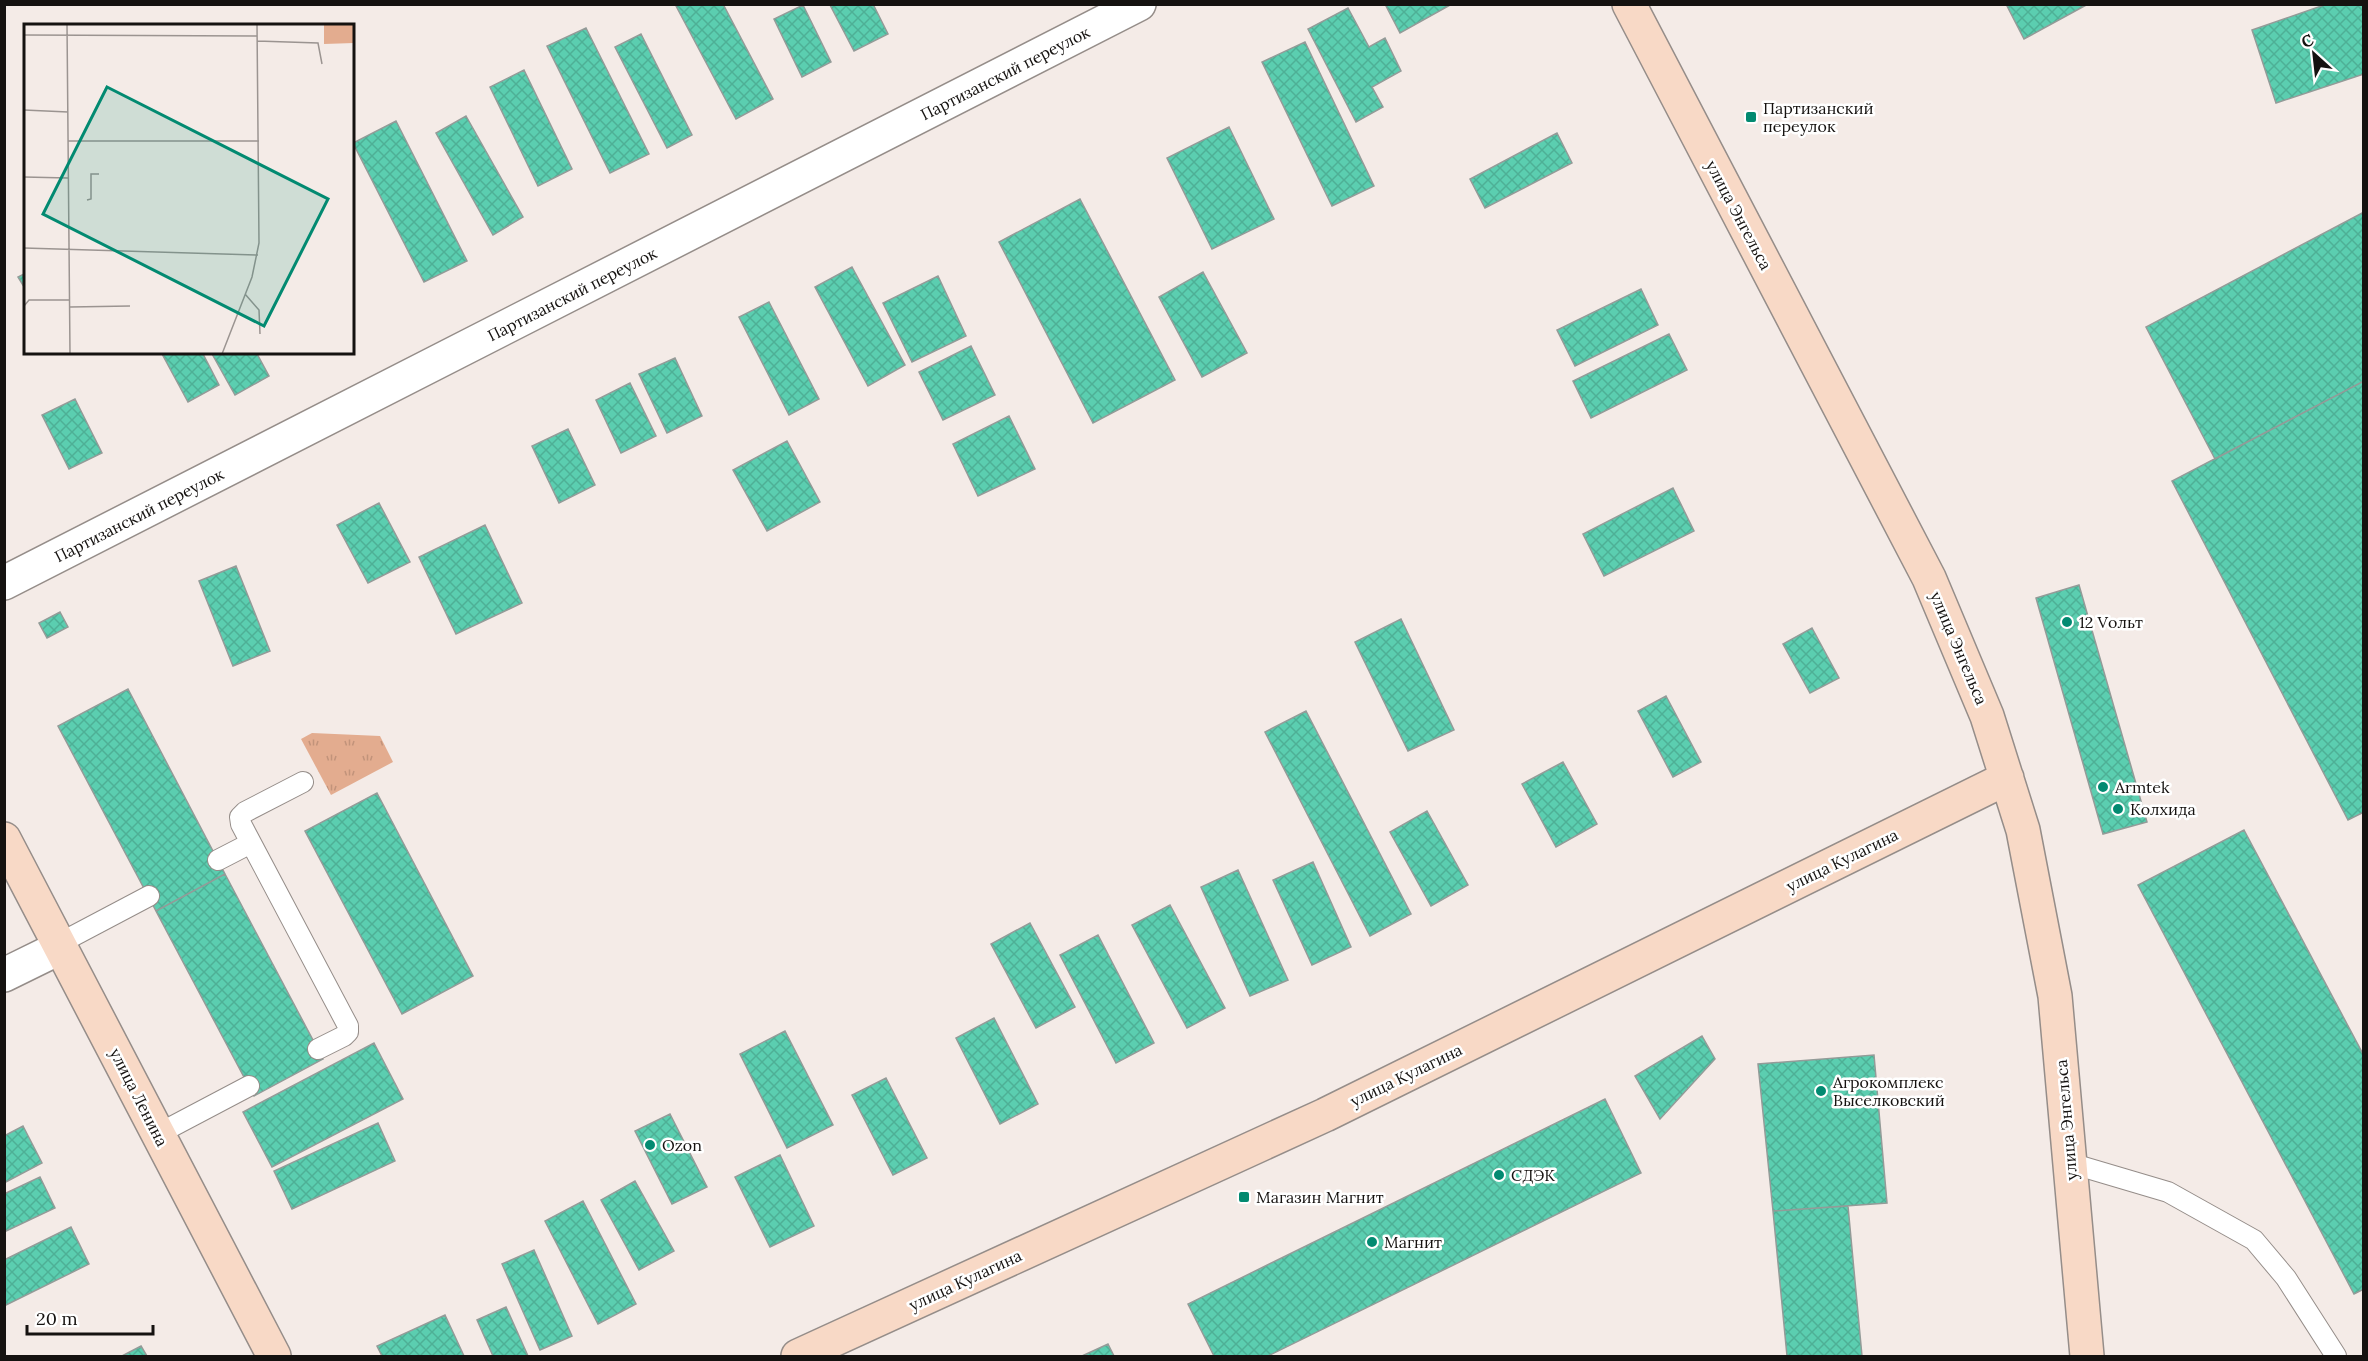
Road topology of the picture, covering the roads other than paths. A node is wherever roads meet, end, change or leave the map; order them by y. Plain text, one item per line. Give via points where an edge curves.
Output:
1 (1139, 4) edge
2 (1629, 4) edge
3 (4, 583) edge
4 (2007, 778) junction
5 (303, 782) dead end
6 (4, 839) edge
7 (251, 843) junction
8 (218, 860) dead end
9 (149, 896) dead end
10 (61, 945) junction
11 (4, 975) edge
12 (318, 1049) dead end
13 (249, 1086) dead end
14 (158, 1134) junction
15 (2070, 1163) junction
16 (274, 1356) edge
17 (798, 1356) edge
18 (2087, 1356) edge
19 (2336, 1356) edge

1 - 3 street, Партизанский переулок
2 - 4 main road, улица Энгельса via 1929,578 1970,672
4 - 15 main road, улица Энгельса via 2025,840 2055,996
4 - 17 main road, улица Кулагина via 1325,1115
5 - 7 lane via 240,817
6 - 10 main road, улица Ленина
7 - 8 lane
7 - 12 lane via 348,1026 344,1036
9 - 10 lane
10 - 11 street
10 - 14 main road, улица Ленина
13 - 14 lane
14 - 16 main road, улица Ленина
15 - 18 main road, улица Энгельса
15 - 19 lane via 2168,1192 2254,1240 2286,1278

